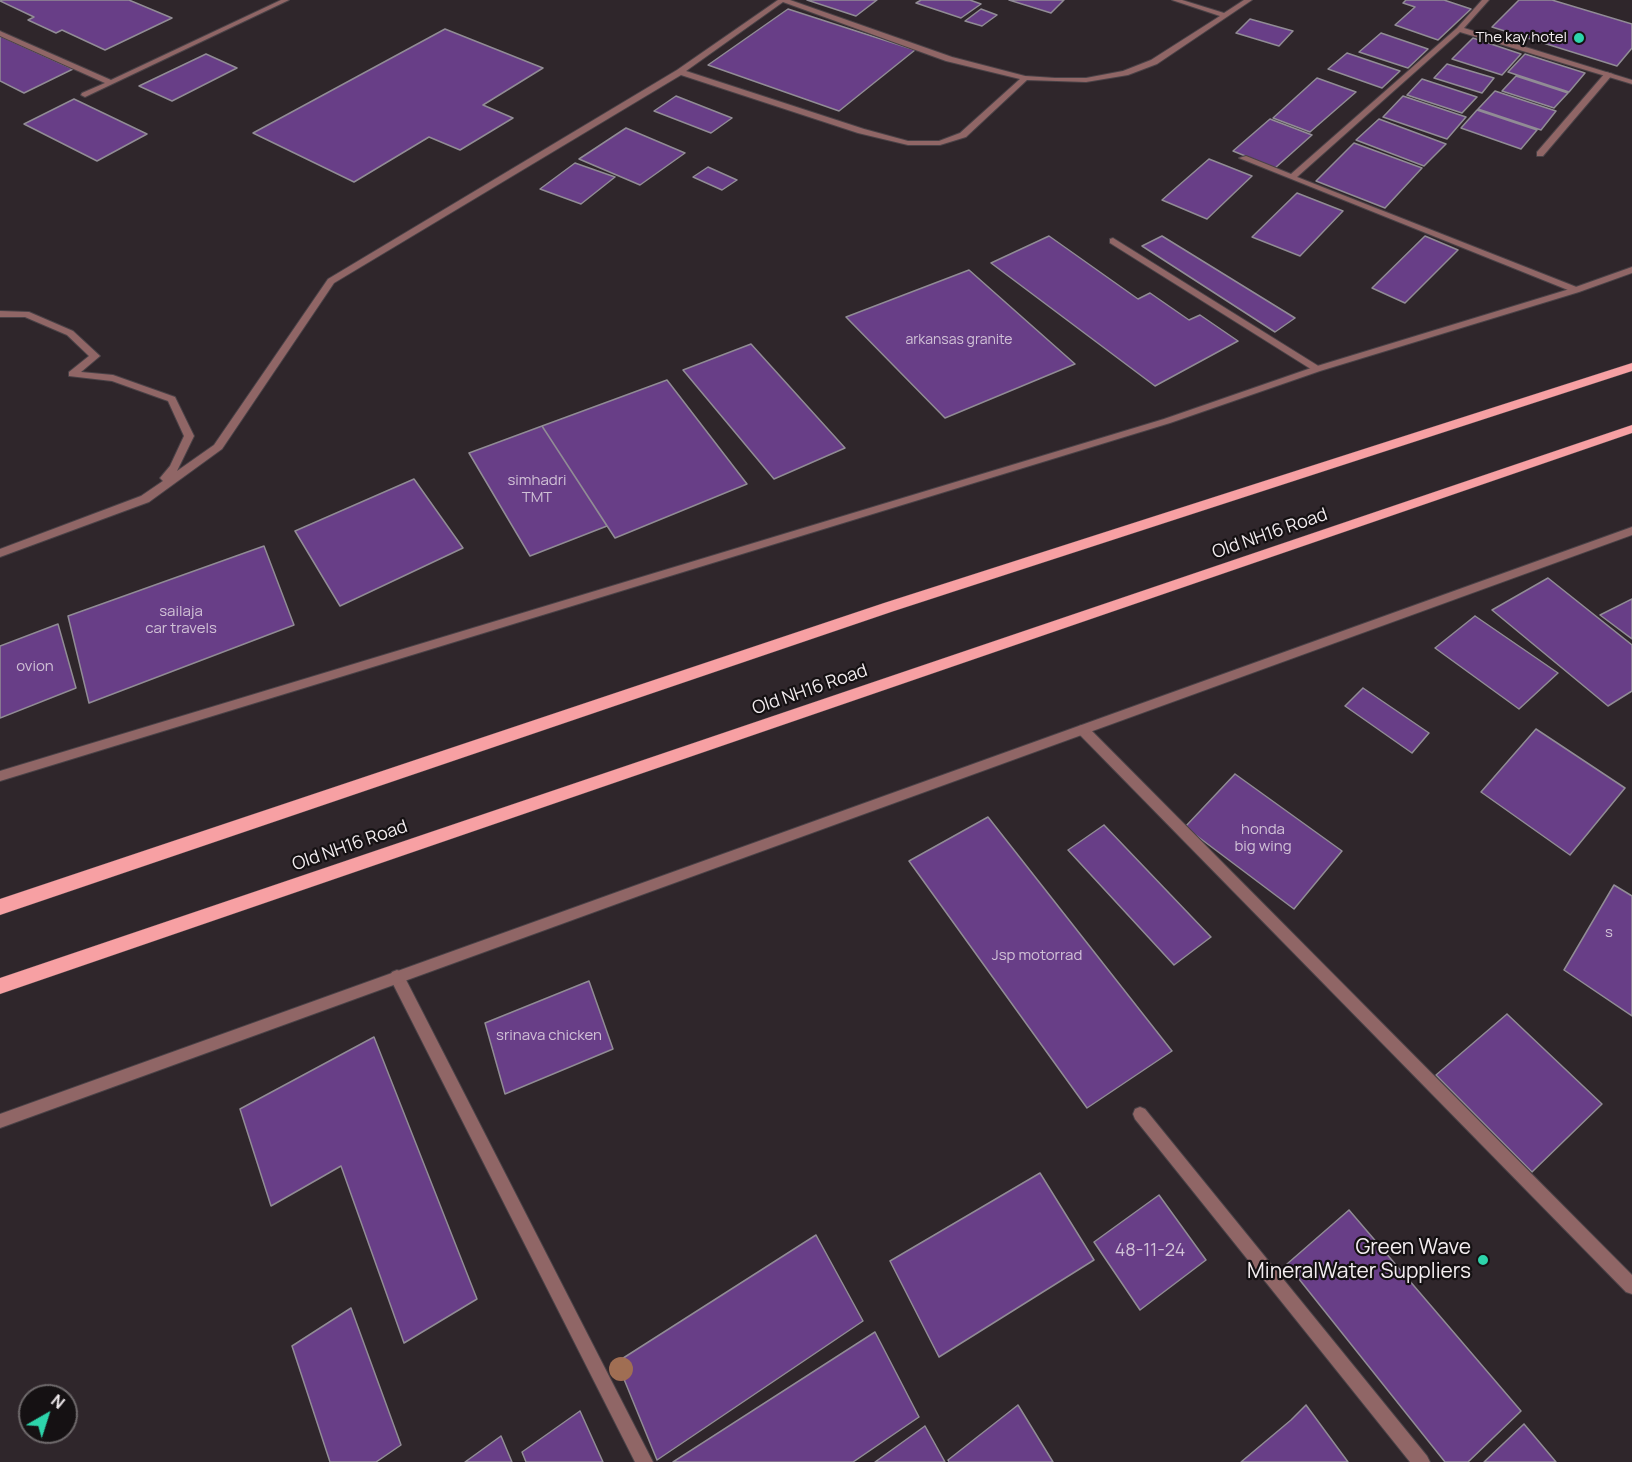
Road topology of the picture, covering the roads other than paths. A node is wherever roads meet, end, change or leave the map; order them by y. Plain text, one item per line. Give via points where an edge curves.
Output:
1 (286, 0) edge
2 (783, 0) edge
3 (1175, 0) edge
4 (1249, 0) edge
5 (1486, 0) edge
6 (1224, 15) junction
7 (1459, 29) junction
8 (0, 33) edge
9 (680, 72) junction
10 (1609, 74) junction
11 (1026, 78) junction
12 (1632, 82) edge
13 (112, 83) junction
14 (85, 96) dead end
15 (1540, 154) dead end
16 (1243, 158) dead end
17 (1292, 177) junction
18 (1113, 241) dead end
19 (1632, 270) edge
20 (1576, 290) junction
21 (0, 314) edge
22 (1632, 367) edge
23 (1317, 369) junction
24 (1632, 429) edge
25 (145, 499) junction
26 (1632, 531) edge
27 (0, 553) edge
28 (1083, 730) junction
29 (0, 776) edge
30 (0, 907) edge
31 (397, 978) junction
32 (0, 986) edge
33 (1140, 1114) dead end
34 (0, 1121) edge
35 (1632, 1286) edge
36 (644, 1462) edge
37 (1421, 1462) edge

1 - 13 street
2 - 9 street
2 - 11 street via 949,59
3 - 6 street
4 - 6 street
5 - 7 street
6 - 11 street via 1154,62 1125,73 1086,80
7 - 10 street
7 - 17 street
8 - 13 street
9 - 11 street via 908,143 940,143 963,135
9 - 25 street via 331,282 218,447
10 - 12 street
10 - 15 street
13 - 14 street
16 - 17 street
17 - 20 street
18 - 23 street
19 - 20 street
20 - 23 street
21 - 25 street via 26,314 70,333 95,356 72,374 113,378 172,399 189,436 174,468
22 - 30 main road via 889,607
23 - 29 street via 1167,421
24 - 32 main road, Old NH16 Road
25 - 27 street
26 - 28 street
28 - 31 street
28 - 35 street
31 - 34 street
31 - 36 street
33 - 37 street

